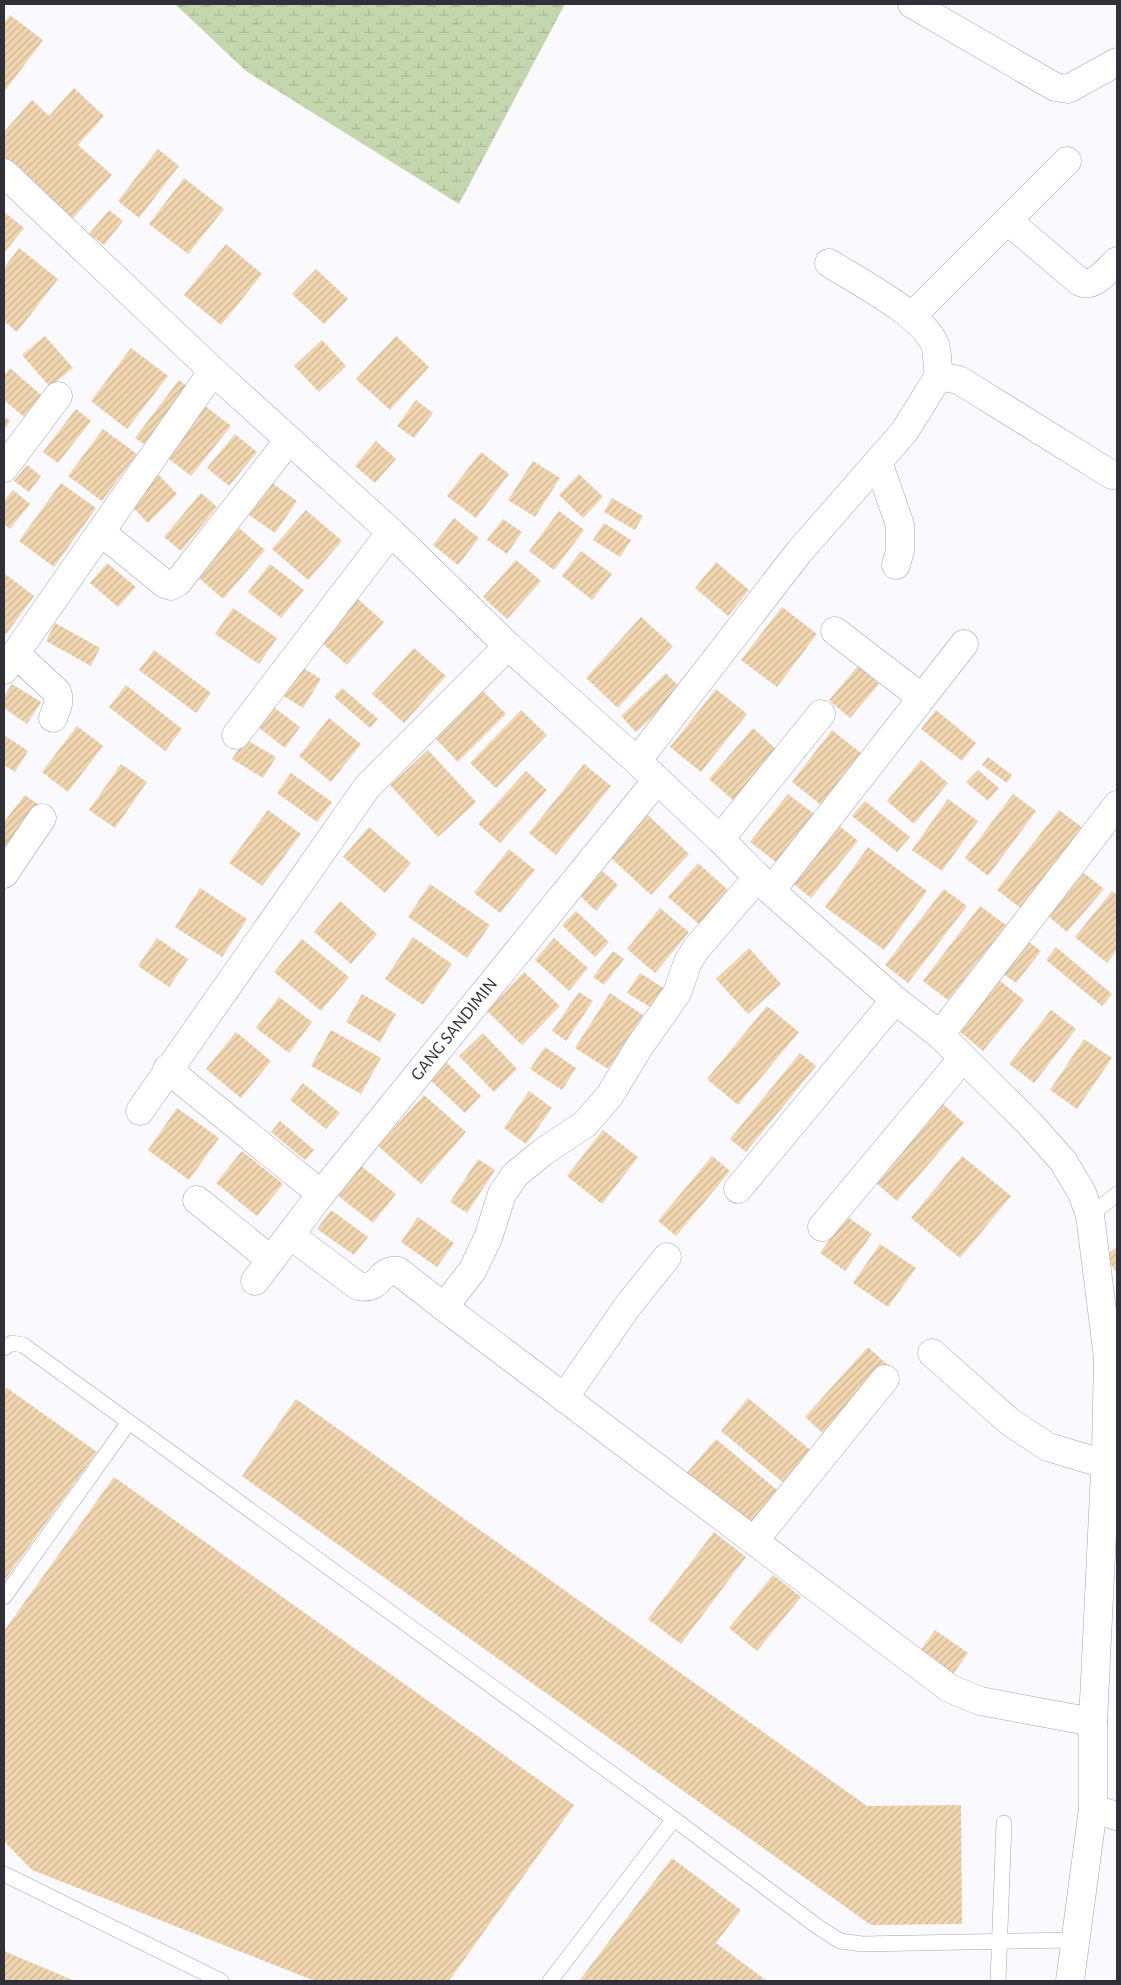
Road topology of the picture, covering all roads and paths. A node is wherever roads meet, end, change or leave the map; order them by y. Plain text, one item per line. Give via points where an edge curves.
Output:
1 (912, 4) edge
2 (1117, 62) edge
3 (1067, 162) dead end
4 (4, 173) edge
5 (1008, 221) junction
6 (1117, 261) edge
7 (829, 263) dead end
8 (912, 316) junction
9 (213, 371) junction
10 (939, 376) junction
11 (58, 396) dead end
12 (289, 440) junction
13 (878, 462) junction
14 (4, 468) edge
15 (1115, 471) edge
16 (101, 532) junction
17 (391, 532) junction
18 (896, 565) dead end
19 (835, 631) dead end
20 (964, 644) dead end
21 (508, 646) junction
22 (10, 662) edge
23 (921, 697) junction
24 (821, 714) dead end
25 (53, 718) dead end
26 (236, 735) dead end
27 (637, 761) junction
28 (657, 780) junction
29 (1117, 806) edge
30 (42, 818) dead end
31 (720, 839) junction
32 (4, 874) edge
33 (765, 884) junction
34 (895, 1000) junction
35 (940, 1035) junction
36 (963, 1058) junction
37 (167, 1069) junction
38 (140, 1111) dead end
39 (738, 1189) dead end
40 (322, 1194) junction
41 (1117, 1194) edge
42 (197, 1200) dead end
43 (1090, 1215) junction
44 (822, 1227) dead end
45 (290, 1235) junction
46 (667, 1257) dead end
47 (271, 1260) junction
48 (255, 1281) dead end
49 (444, 1307) junction
50 (4, 1348) edge
51 (932, 1354) dead end
52 (1112, 1354) edge
53 (885, 1379) dead end
54 (564, 1398) junction
55 (129, 1422) junction
56 (1110, 1457) edge
57 (754, 1541) junction
58 (4, 1597) edge
59 (1093, 1722) junction
60 (1105, 1812) edge
61 (674, 1820) junction
62 (1004, 1824) dead end
63 (4, 1874) edge
64 (1075, 1940) junction
65 (998, 1942) junction
66 (221, 1981) edge
67 (550, 1981) edge
68 (998, 1981) edge
69 (1070, 1981) edge

1 - 2 street via 1056,87 1068,89
3 - 5 street
4 - 9 street
5 - 6 street via 1080,282 1092,283
5 - 8 street
7 - 8 street
8 - 10 street via 930,335 936,347
9 - 12 street
9 - 16 street
10 - 13 street via 904,432
10 - 15 street via 959,380 1040,432
11 - 14 street
12 - 16 street via 172,586 165,584
12 - 17 street
13 - 18 street via 900,525 900,551
13 - 27 street via 799,552
16 - 22 street
17 - 21 street
17 - 26 street
19 - 23 street
20 - 23 street
21 - 27 street
21 - 37 street via 367,787
22 - 25 street via 57,692 59,697
23 - 33 street
24 - 31 street
27 - 28 street
28 - 31 street
28 - 40 street, GANG SANDIMIN
29 - 35 street
30 - 32 street
31 - 33 street
33 - 34 street
33 - 49 street via 696,949 677,993 610,1095 585,1124 515,1175 502,1194 488,1238 472,1271
34 - 35 street
34 - 39 street
35 - 36 street
36 - 43 street via 1029,1123 1062,1161 1082,1193
36 - 44 street
37 - 38 street
37 - 40 street
40 - 45 street, GANG SANDIMIN
41 - 43 lane
42 - 47 street
43 - 52 street
45 - 47 street, GANG SANDIMIN
45 - 49 street via 358,1286 373,1286 385,1273 398,1271
46 - 54 street
47 - 48 street, GANG SANDIMIN
49 - 54 street
50 - 55 lane via 12,1343 23,1345
51 - 56 street via 1010,1422 1048,1447
52 - 56 street
53 - 57 street
54 - 57 street
55 - 58 lane
55 - 61 lane
56 - 59 street
57 - 59 street via 949,1688 980,1701
59 - 60 street
60 - 64 street
61 - 65 lane via 840,1941 862,1944
61 - 67 lane
62 - 65 lane
63 - 66 lane
64 - 65 lane
64 - 69 street
65 - 68 lane

